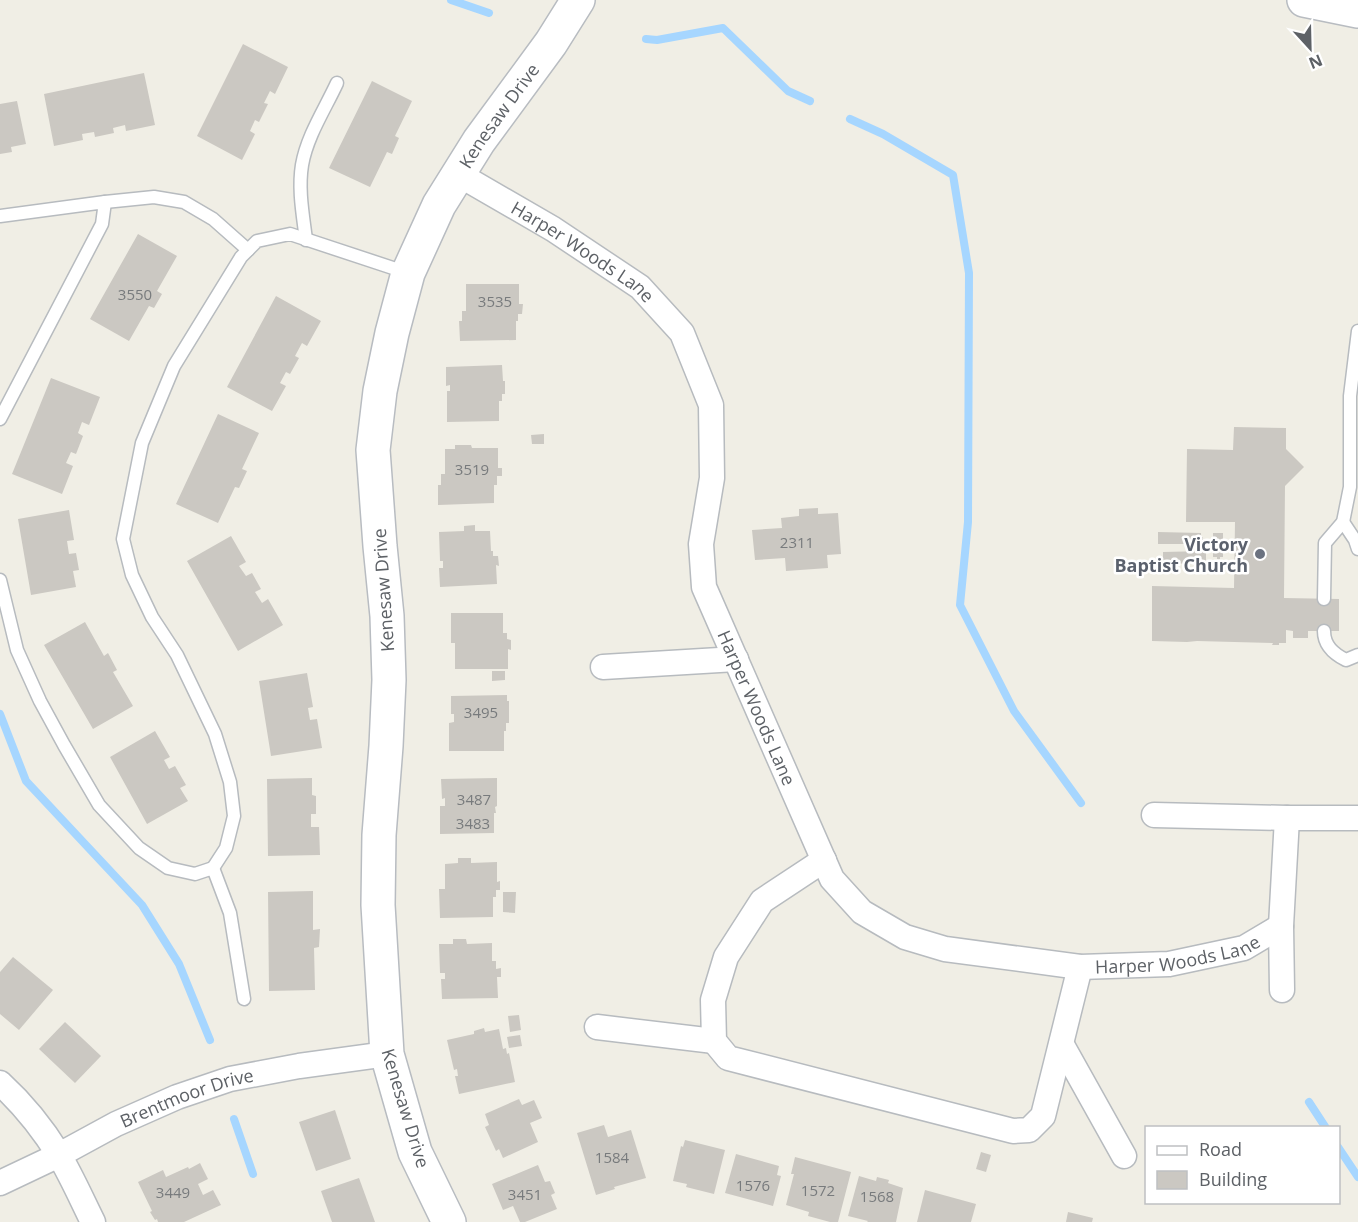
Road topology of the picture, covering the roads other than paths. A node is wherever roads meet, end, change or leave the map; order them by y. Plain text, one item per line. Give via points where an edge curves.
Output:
1 (578, 0) edge
2 (1304, 0) edge
3 (1358, 11) edge
4 (337, 83) dead end
5 (458, 174) junction
6 (105, 202) junction
7 (0, 216) edge
8 (306, 240) junction
9 (248, 250) junction
10 (408, 273) junction
11 (1358, 331) edge
12 (1354, 396) edge
13 (0, 419) edge
14 (1354, 487) edge
15 (1343, 522) junction
16 (1358, 549) edge
17 (0, 580) edge
18 (1324, 599) dead end
19 (1324, 631) dead end
20 (1358, 655) edge
21 (736, 659) junction
22 (603, 667) dead end
23 (1154, 815) dead end
24 (1287, 818) junction
25 (1358, 818) edge
26 (824, 860) junction
27 (213, 868) junction
28 (1281, 926) junction
29 (1080, 967) junction
30 (1282, 990) dead end
31 (244, 999) dead end
32 (597, 1027) dead end
33 (714, 1041) junction
34 (1062, 1045) junction
35 (387, 1054) junction
36 (0, 1083) edge
37 (59, 1155) junction
38 (1124, 1156) dead end
39 (0, 1183) edge
40 (93, 1222) edge
41 (449, 1222) edge

1 - 5 street, Kenesaw Drive
2 - 3 street
4 - 8 lane via 308,143 302,166
5 - 10 street, Kenesaw Drive
5 - 21 street, Harper Woods Lane via 640,286 682,333 711,405 712,478 701,544 704,587
6 - 7 lane
6 - 9 lane via 154,196 184,202 213,219
6 - 13 lane via 102,224
8 - 9 lane via 290,234 257,241
8 - 10 lane
9 - 27 lane via 174,366 142,443 123,539 132,575 215,734 230,782 234,816 226,848
10 - 35 street, Kenesaw Drive via 380,391 373,450 389,680 378,905
11 - 12 lane
12 - 14 lane
14 - 15 lane
15 - 16 lane
15 - 18 lane via 1325,543
17 - 27 lane via 16,650 40,701 99,804 139,848 168,868 195,874
19 - 20 lane via 1324,640 1336,654 1346,660
21 - 22 street
21 - 26 street, Harper Woods Lane
23 - 24 street
24 - 25 street
24 - 28 street
26 - 29 street, Harper Woods Lane via 832,879 862,912 905,937 945,949
26 - 33 street via 762,901 726,957 713,1000
27 - 31 lane via 230,913
28 - 29 street, Harper Woods Lane via 1244,948 1169,964
28 - 30 street
29 - 34 street
32 - 33 street
33 - 34 street via 728,1058 1013,1131 1029,1130 1043,1116
34 - 38 street
35 - 37 street, Brentmoor Drive via 230,1079 116,1124
35 - 41 street, Kenesaw Drive via 415,1152
36 - 37 street via 36,1122
37 - 39 street, Brentmoor Drive
37 - 40 street

